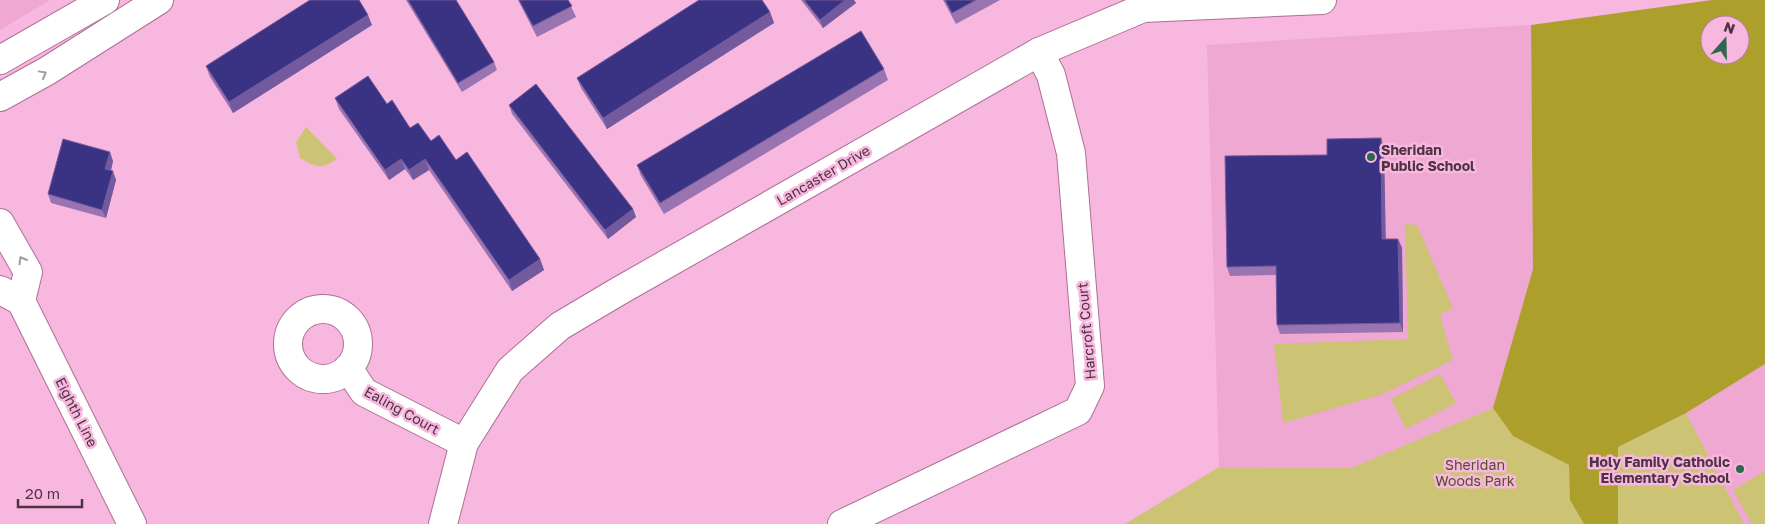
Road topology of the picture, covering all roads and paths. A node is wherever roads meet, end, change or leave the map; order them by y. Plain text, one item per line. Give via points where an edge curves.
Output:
1 (105, 0) edge
2 (159, 0) edge
3 (1322, 0) edge
4 (1039, 52) junction
5 (0, 60) edge
6 (0, 97) edge
7 (0, 223) edge
8 (11, 295) edge
9 (348, 368) dead end
10 (464, 443) junction
11 (132, 524) edge
12 (443, 524) edge
13 (842, 524) edge

1 - 5 street
6 -> 2 street via 47,72
3 - 4 street, Lancaster Drive via 1143,8
4 - 10 street, Lancaster Drive via 560,326 510,370
4 - 13 street, Harcroft Court via 1051,74 1071,153 1090,386 1078,411
8 -> 7 street, Eighth Line via 28,272
8 - 11 street, Eighth Line
9 - 10 street, Ealing Court via 364,392
10 - 12 street, Lancaster Drive

